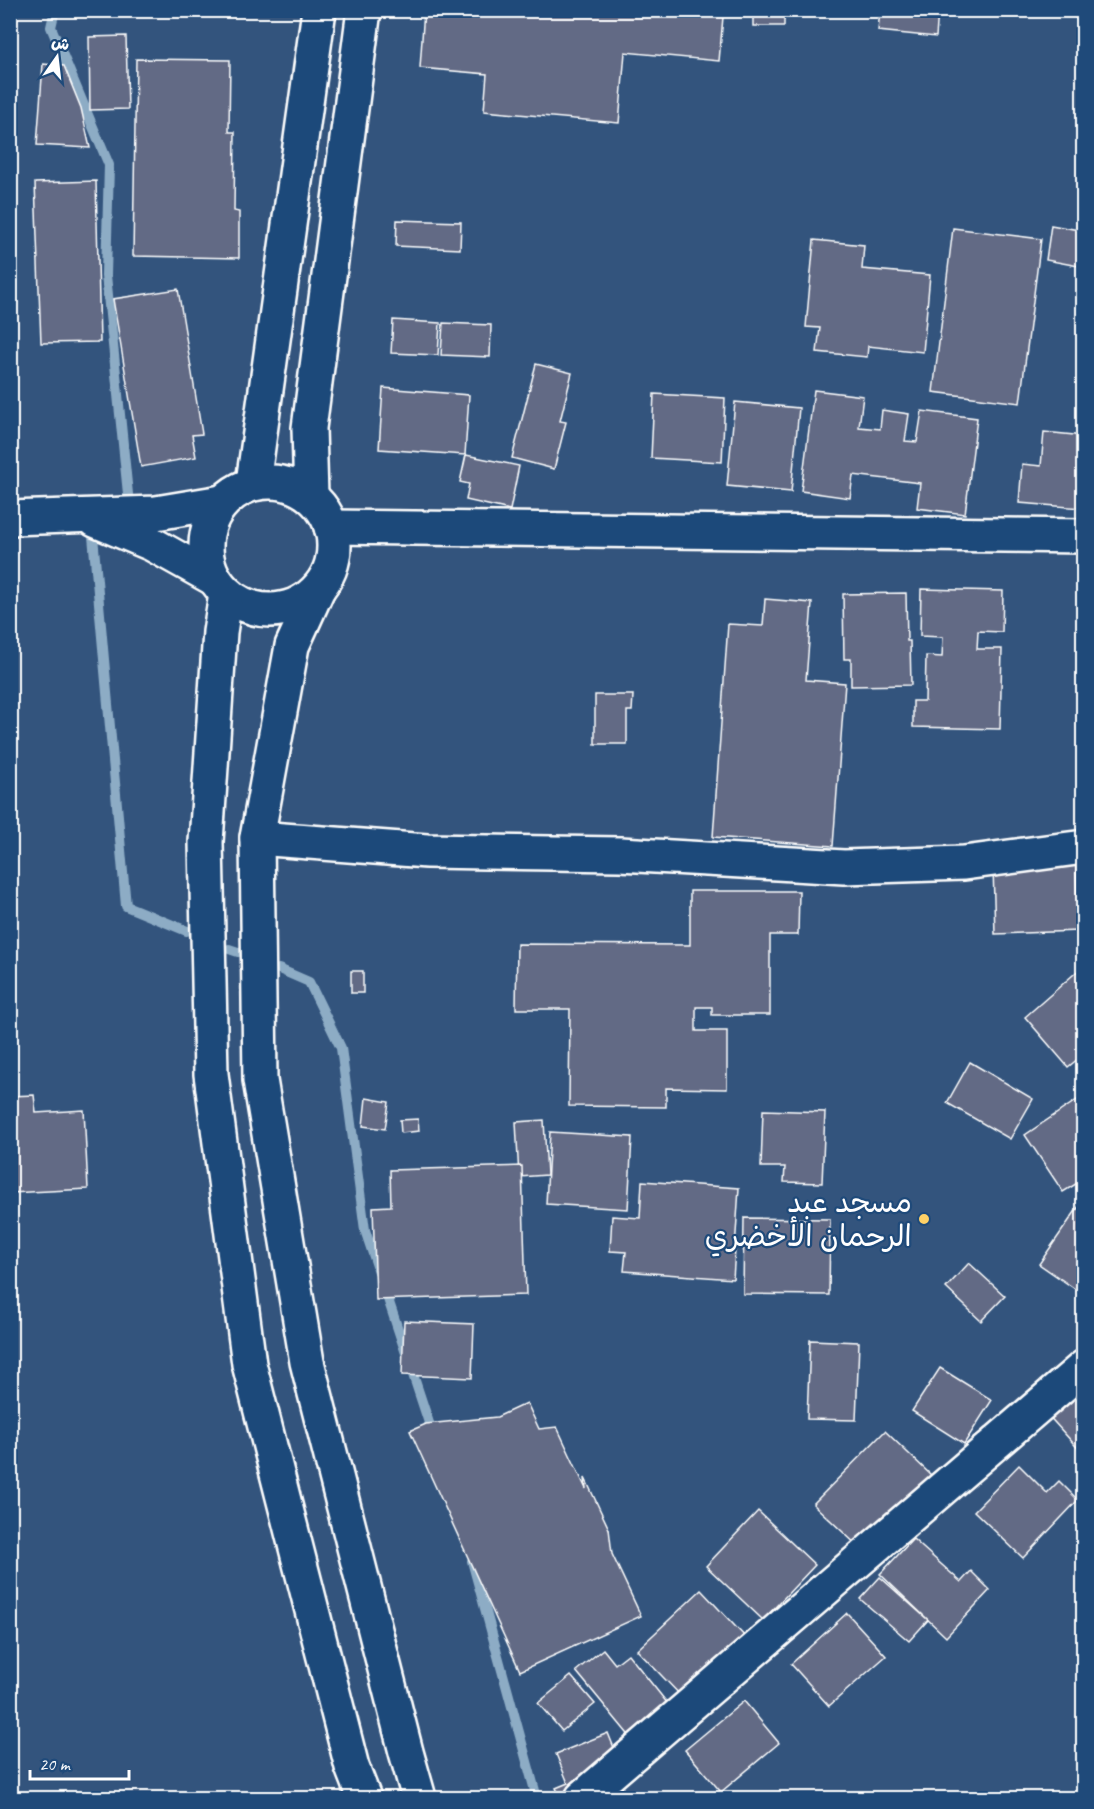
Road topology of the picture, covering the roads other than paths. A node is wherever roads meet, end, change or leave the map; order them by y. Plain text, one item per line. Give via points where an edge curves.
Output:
1 (319, 10) edge
2 (364, 10) edge
3 (253, 483) junction
4 (311, 496) junction
5 (222, 502) junction
6 (87, 517) junction
7 (10, 518) edge
8 (331, 527) junction
9 (1083, 536) edge
10 (220, 586) junction
11 (318, 589) junction
12 (256, 838) junction
13 (1083, 847) edge
14 (1083, 1367) edge
15 (364, 1798) edge
16 (419, 1798) edge
17 (582, 1798) edge

1 - 3 main road
2 - 4 main road via 309,428
3 - 4 main road via 283,483
3 - 5 main road
4 - 8 main road
5 - 6 main road via 156,513
5 - 10 main road via 211,518 205,538 206,559
6 - 7 main road
6 - 10 main road via 152,544
8 - 9 main road
8 - 11 main road via 335,549 330,570
10 - 11 main road via 248,607 273,610 298,604
10 - 15 main road via 206,842 211,1074 249,1364 352,1767
11 - 12 main road via 292,646
12 - 13 main road via 428,851 620,854 844,867 964,863
12 - 16 main road via 260,1080 307,1362
14 - 17 main road

